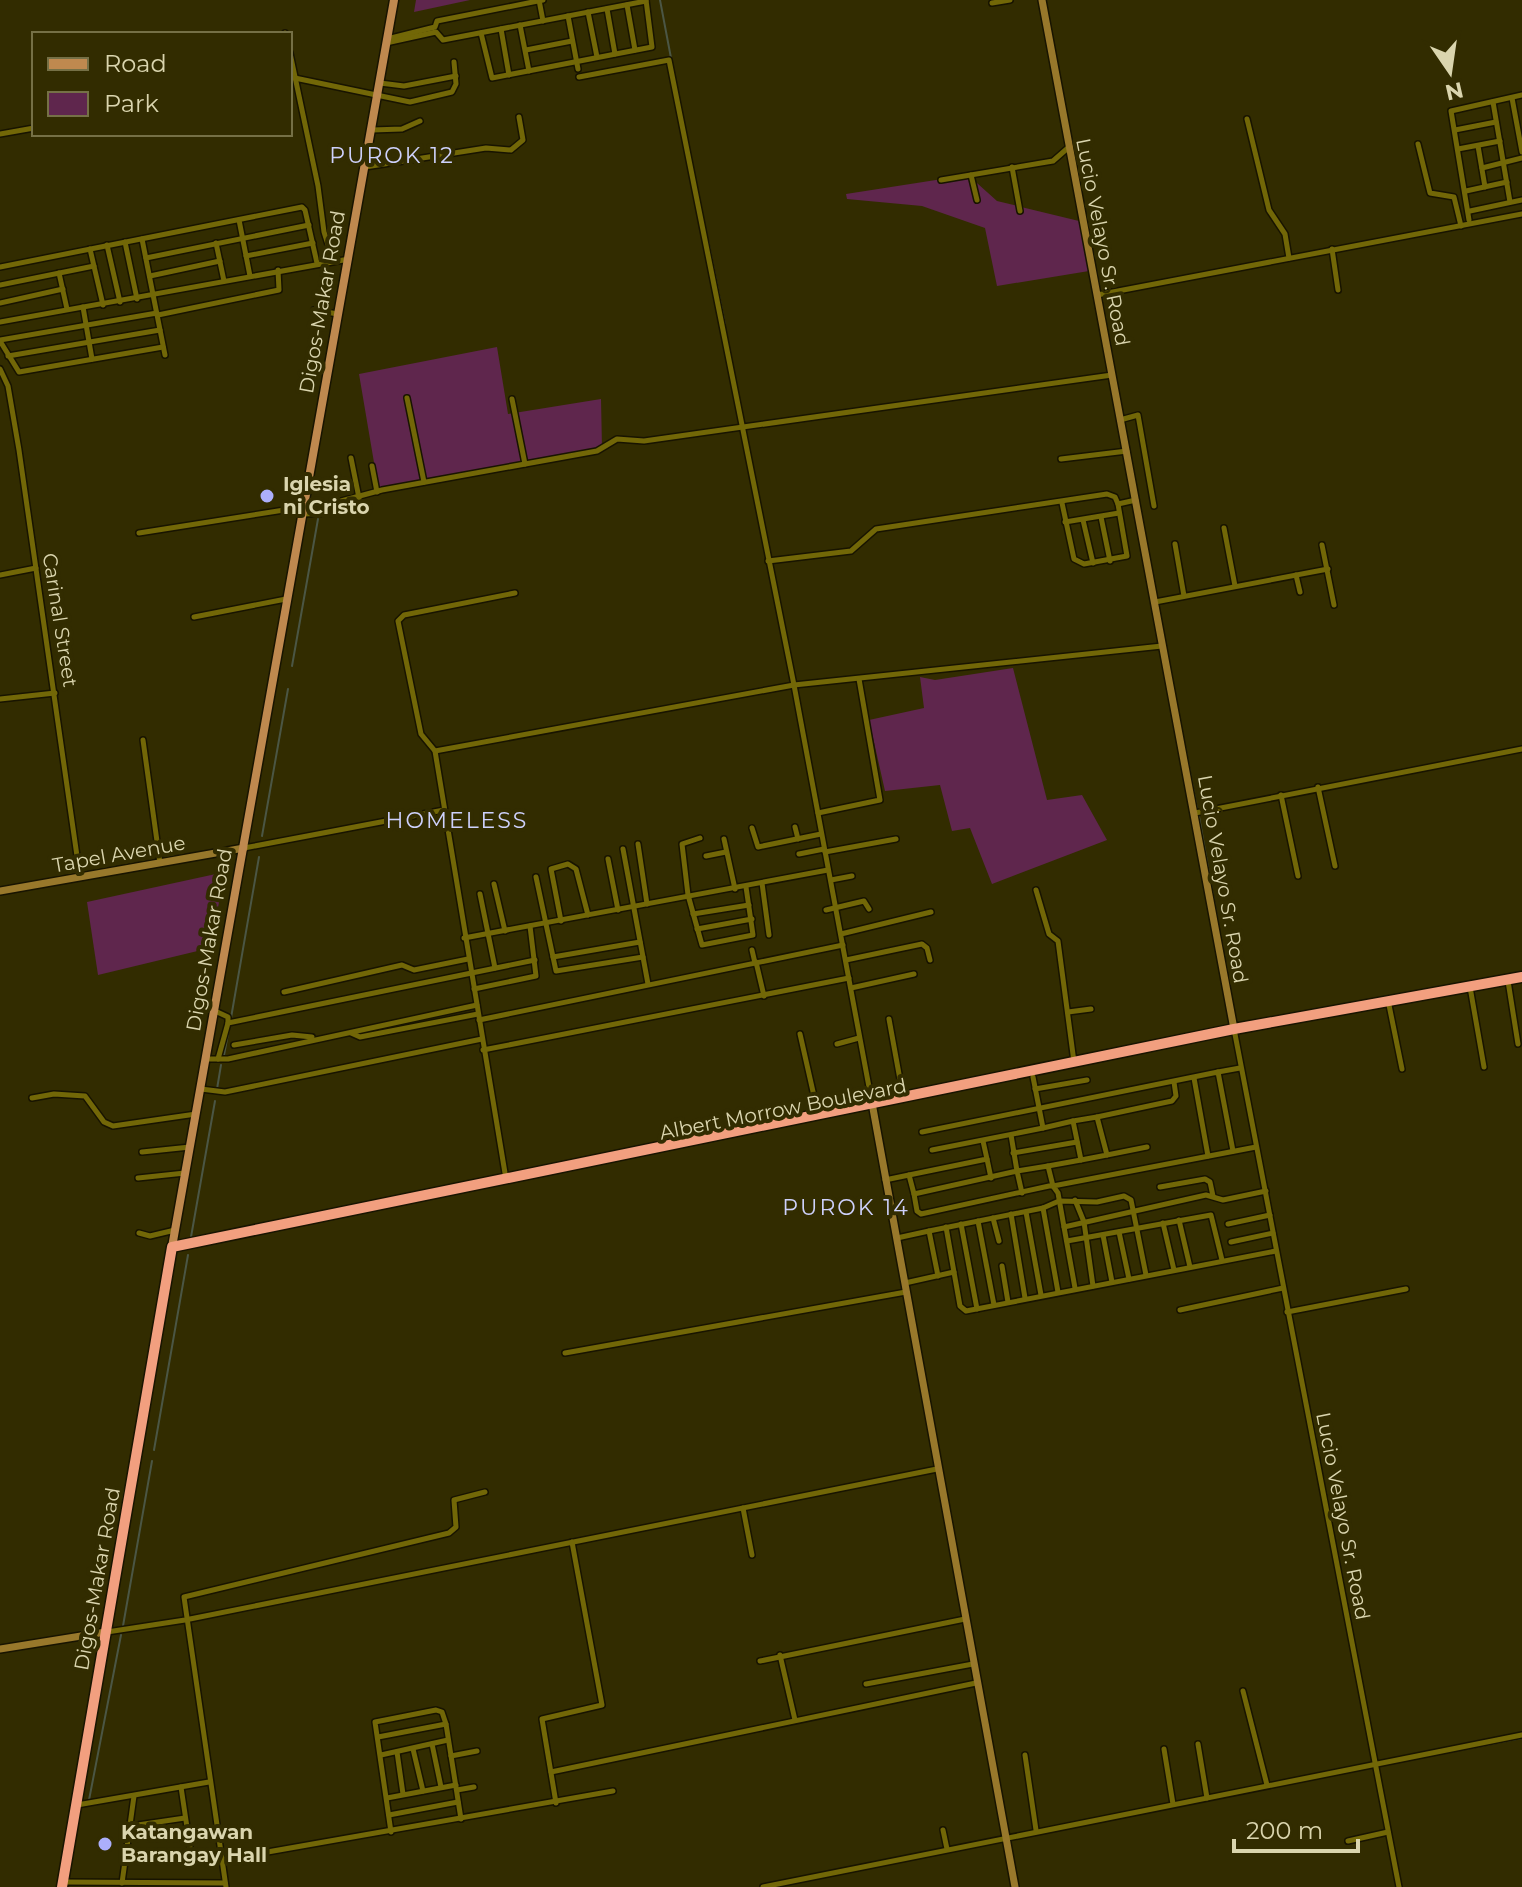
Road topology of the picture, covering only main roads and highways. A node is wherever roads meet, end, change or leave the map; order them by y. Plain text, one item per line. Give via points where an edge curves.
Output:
1 (394, 0) edge
2 (1522, 977) edge
3 (1400, 1000) junction
4 (1234, 1032) junction
5 (873, 1106) junction
6 (507, 1180) junction
7 (172, 1250) junction
8 (62, 1884) edge

1 - 7 main road, Digos-Makar Road
2 - 3 highway, Albert Morrow Boulevard
3 - 4 highway, Albert Morrow Boulevard
3 - 4 highway, Albert Morrow Boulevard
4 - 5 highway, Albert Morrow Boulevard
4 - 5 highway, Albert Morrow Boulevard
5 - 6 highway, Albert Morrow Boulevard
5 - 6 highway, Albert Morrow Boulevard
6 - 7 highway, Albert Morrow Boulevard
7 - 8 highway, Digos-Makar Road

